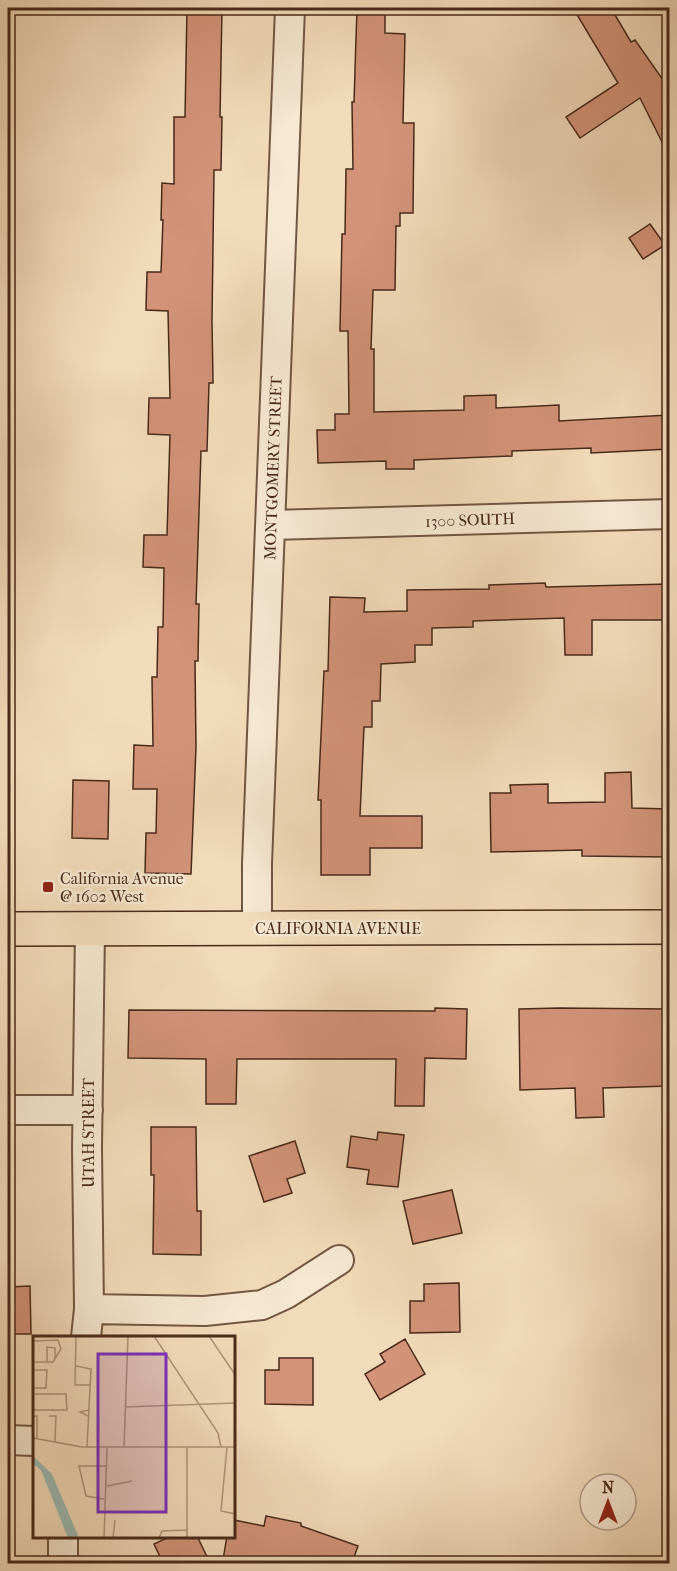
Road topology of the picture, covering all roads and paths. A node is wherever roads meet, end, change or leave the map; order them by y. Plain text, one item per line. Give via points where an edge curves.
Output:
1 (290, 8) edge
2 (669, 514) edge
3 (271, 525) junction
4 (669, 927) edge
5 (257, 928) junction
6 (8, 929) edge
7 (90, 929) junction
8 (8, 1110) edge
9 (88, 1110) junction
10 (339, 1260) dead end
11 (88, 1323) edge
12 (8, 1440) edge
13 (33, 1441) edge
14 (63, 1538) edge
15 (63, 1563) edge

1 - 3 street, MONTGOMERY STREET
2 - 3 street, 1300 SOUTH
3 - 5 street, MONTGOMERY STREET
4 - 5 main road, CALIFORNIA AVENUE
5 - 7 main road, CALIFORNIA AVENUE
6 - 7 main road, CALIFORNIA AVENUE
7 - 9 street, UTAH STREET
8 - 9 street
9 - 11 street, UTAH STREET
10 - 11 street via 262,1305
12 - 13 street
14 - 15 street

